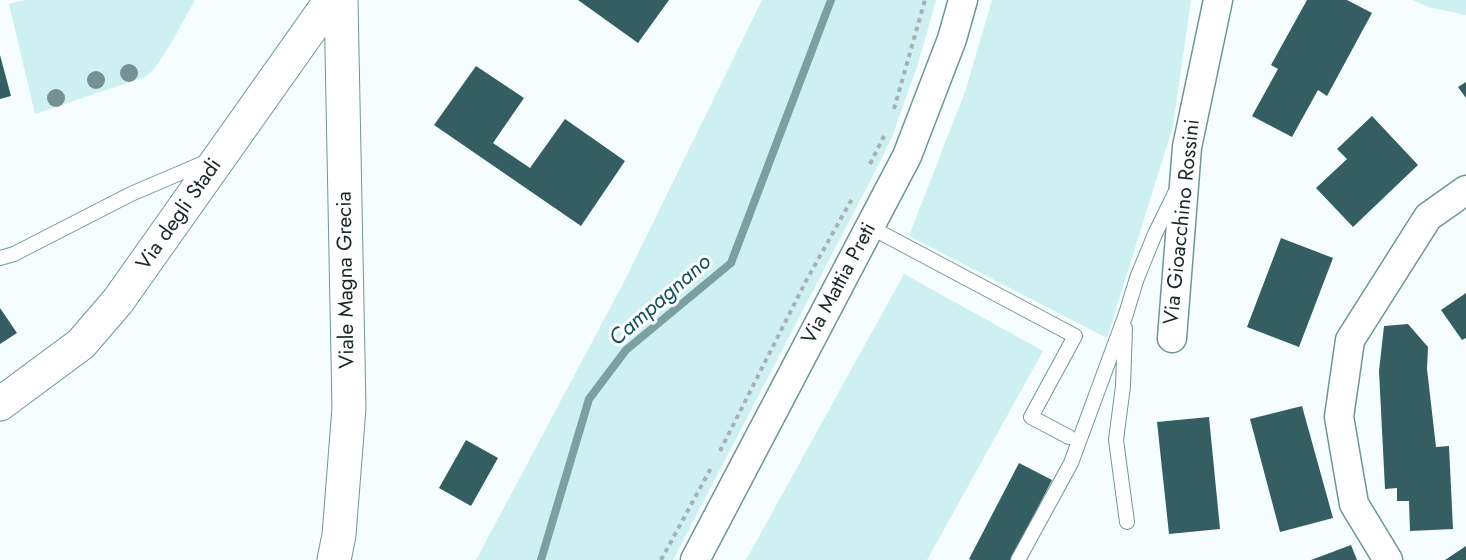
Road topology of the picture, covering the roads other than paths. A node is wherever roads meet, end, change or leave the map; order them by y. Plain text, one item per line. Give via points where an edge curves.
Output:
1 (331, 0) edge
2 (341, 0) edge
3 (963, 0) edge
4 (1218, 0) edge
5 (222, 156) junction
6 (1184, 174) junction
7 (1466, 190) edge
8 (870, 227) junction
9 (0, 258) edge
10 (1126, 314) junction
11 (1172, 338) dead end
12 (0, 404) edge
13 (1069, 438) dead end
14 (1127, 522) dead end
15 (334, 560) edge
16 (695, 560) edge
17 (1018, 560) edge
18 (1388, 560) edge

1 - 5 street, Via degli Stadi
2 - 15 street, Viale Magna Grecia via 349,408
3 - 8 street, Via Mattia Preti via 907,156
4 - 6 street, Via Gioacchino Rossini
5 - 9 lane via 130,194
5 - 12 street, Via degli Stadi via 118,301 81,344
6 - 10 lane via 1155,234
6 - 11 street, Via Gioacchino Rossini
7 - 18 street via 1428,218 1350,340 1339,417 1350,482 1354,504
8 - 13 lane via 1075,336 1031,417
8 - 16 street, Via Mattia Preti
10 - 14 lane via 1116,440
10 - 17 lane via 1071,463

